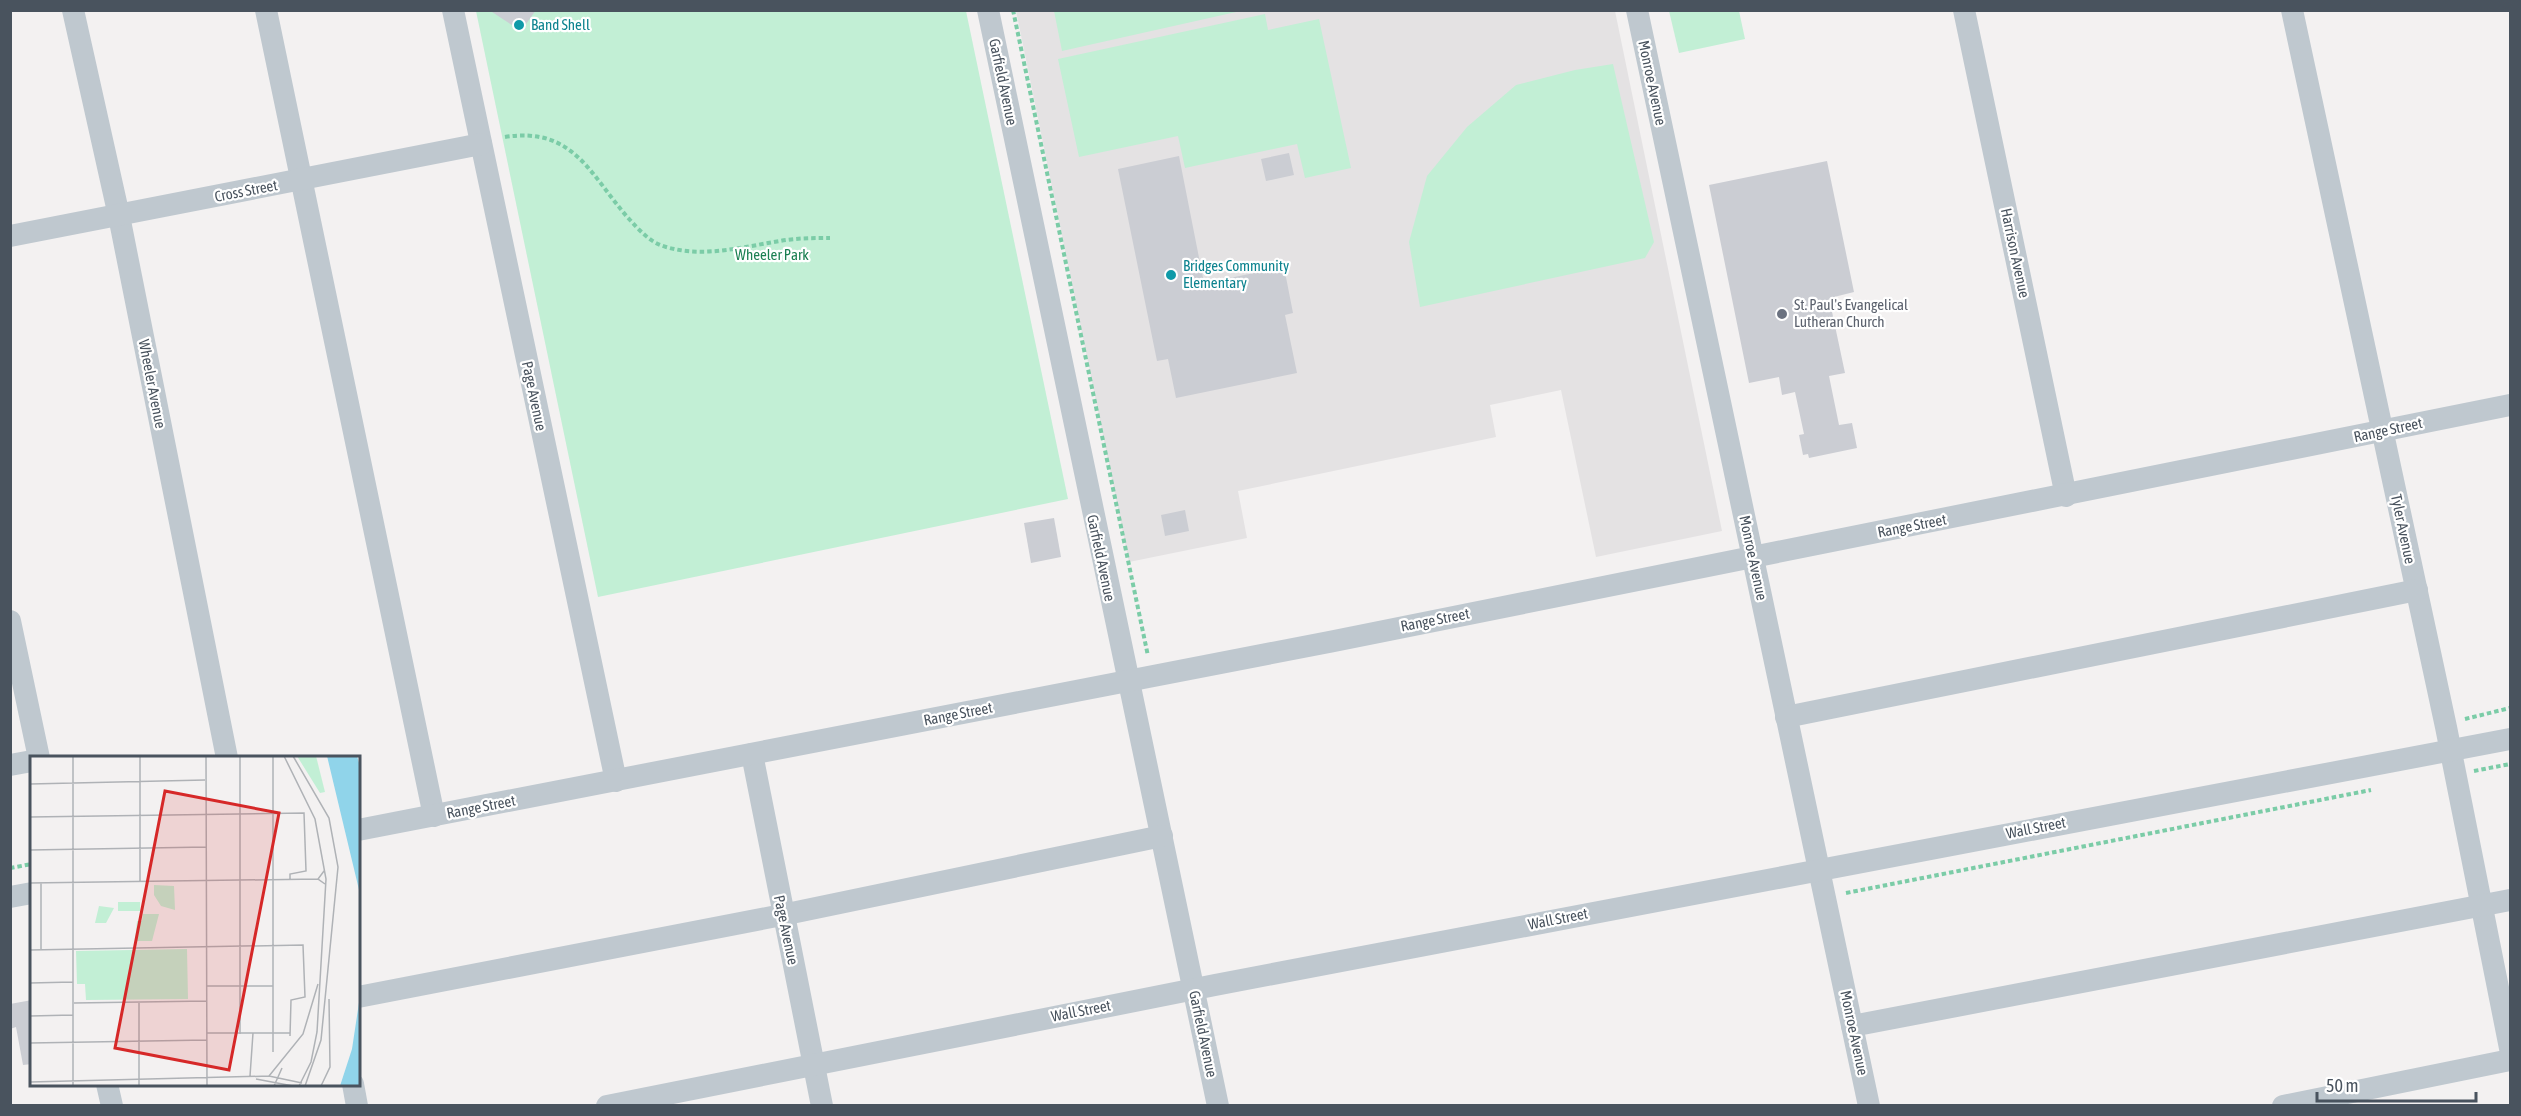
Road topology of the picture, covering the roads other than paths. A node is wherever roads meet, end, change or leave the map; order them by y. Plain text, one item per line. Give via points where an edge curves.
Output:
1 (73, 10) edge
2 (266, 10) edge
3 (453, 10) edge
4 (988, 10) edge
5 (1637, 10) edge
6 (1964, 10) edge
7 (2292, 10) edge
8 (481, 144) junction
9 (302, 180) junction
10 (119, 216) junction
11 (10, 236) edge
12 (2511, 405) edge
13 (2383, 431) junction
14 (2067, 496) junction
15 (1753, 557) junction
16 (2416, 590) junction
17 (10, 621) edge
18 (1138, 679) junction
19 (1786, 717) junction
20 (2511, 738) edge
21 (2451, 751) junction
22 (752, 754) junction
23 (39, 756) edge
24 (227, 756) edge
25 (30, 761) edge
26 (10, 765) edge
27 (616, 781) junction
28 (434, 816) junction
29 (360, 830) edge
30 (1162, 836) junction
31 (1821, 878) junction
32 (30, 893) edge
33 (10, 897) edge
34 (2511, 900) edge
35 (2482, 904) junction
36 (782, 915) junction
37 (1193, 989) junction
38 (360, 996) edge
39 (1852, 1026) junction
40 (2511, 1048) edge
41 (2511, 1060) edge
42 (814, 1065) junction
43 (107, 1086) edge
44 (353, 1086) edge
45 (112, 1106) edge
46 (357, 1106) edge
47 (608, 1106) edge
48 (822, 1106) edge
49 (1218, 1106) edge
50 (1869, 1106) edge
51 (2283, 1106) edge

1 - 10 street, Wheeler Avenue
2 - 9 street
3 - 8 street, Page Avenue
4 - 18 street, Garfield Avenue
5 - 15 street, Monroe Avenue
6 - 14 street, Harrison Avenue
7 - 13 street, Tyler Avenue
8 - 9 street, Cross Street
8 - 27 street, Page Avenue
9 - 10 street, Cross Street
9 - 28 street
10 - 11 street, Cross Street
10 - 24 street, Wheeler Avenue
12 - 13 street, Range Street
13 - 14 street, Range Street
13 - 16 street, Tyler Avenue
14 - 15 street, Range Street
15 - 18 street, Range Street
15 - 19 street, Monroe Avenue
16 - 19 street
16 - 21 street, Tyler Avenue
17 - 23 street
18 - 22 street, Range Street
18 - 30 street, Garfield Avenue
19 - 31 street, Monroe Avenue
20 - 21 street, Wall Street
21 - 31 street, Wall Street
21 - 35 street, Tyler Avenue
22 - 27 street, Range Street
22 - 36 street, Page Avenue
25 - 26 street
27 - 28 street, Range Street
28 - 29 street, Range Street
30 - 36 street
30 - 37 street, Garfield Avenue
31 - 37 street, Wall Street
31 - 39 street, Monroe Avenue
32 - 33 street
34 - 35 street
35 - 39 street
35 - 40 street, Tyler Avenue
36 - 38 street
36 - 42 street, Page Avenue
37 - 42 street, Wall Street
37 - 49 street, Garfield Avenue
39 - 50 street, Monroe Avenue
41 - 51 street
42 - 47 street, Wall Street
42 - 48 street, Page Avenue
43 - 45 street
44 - 46 street

